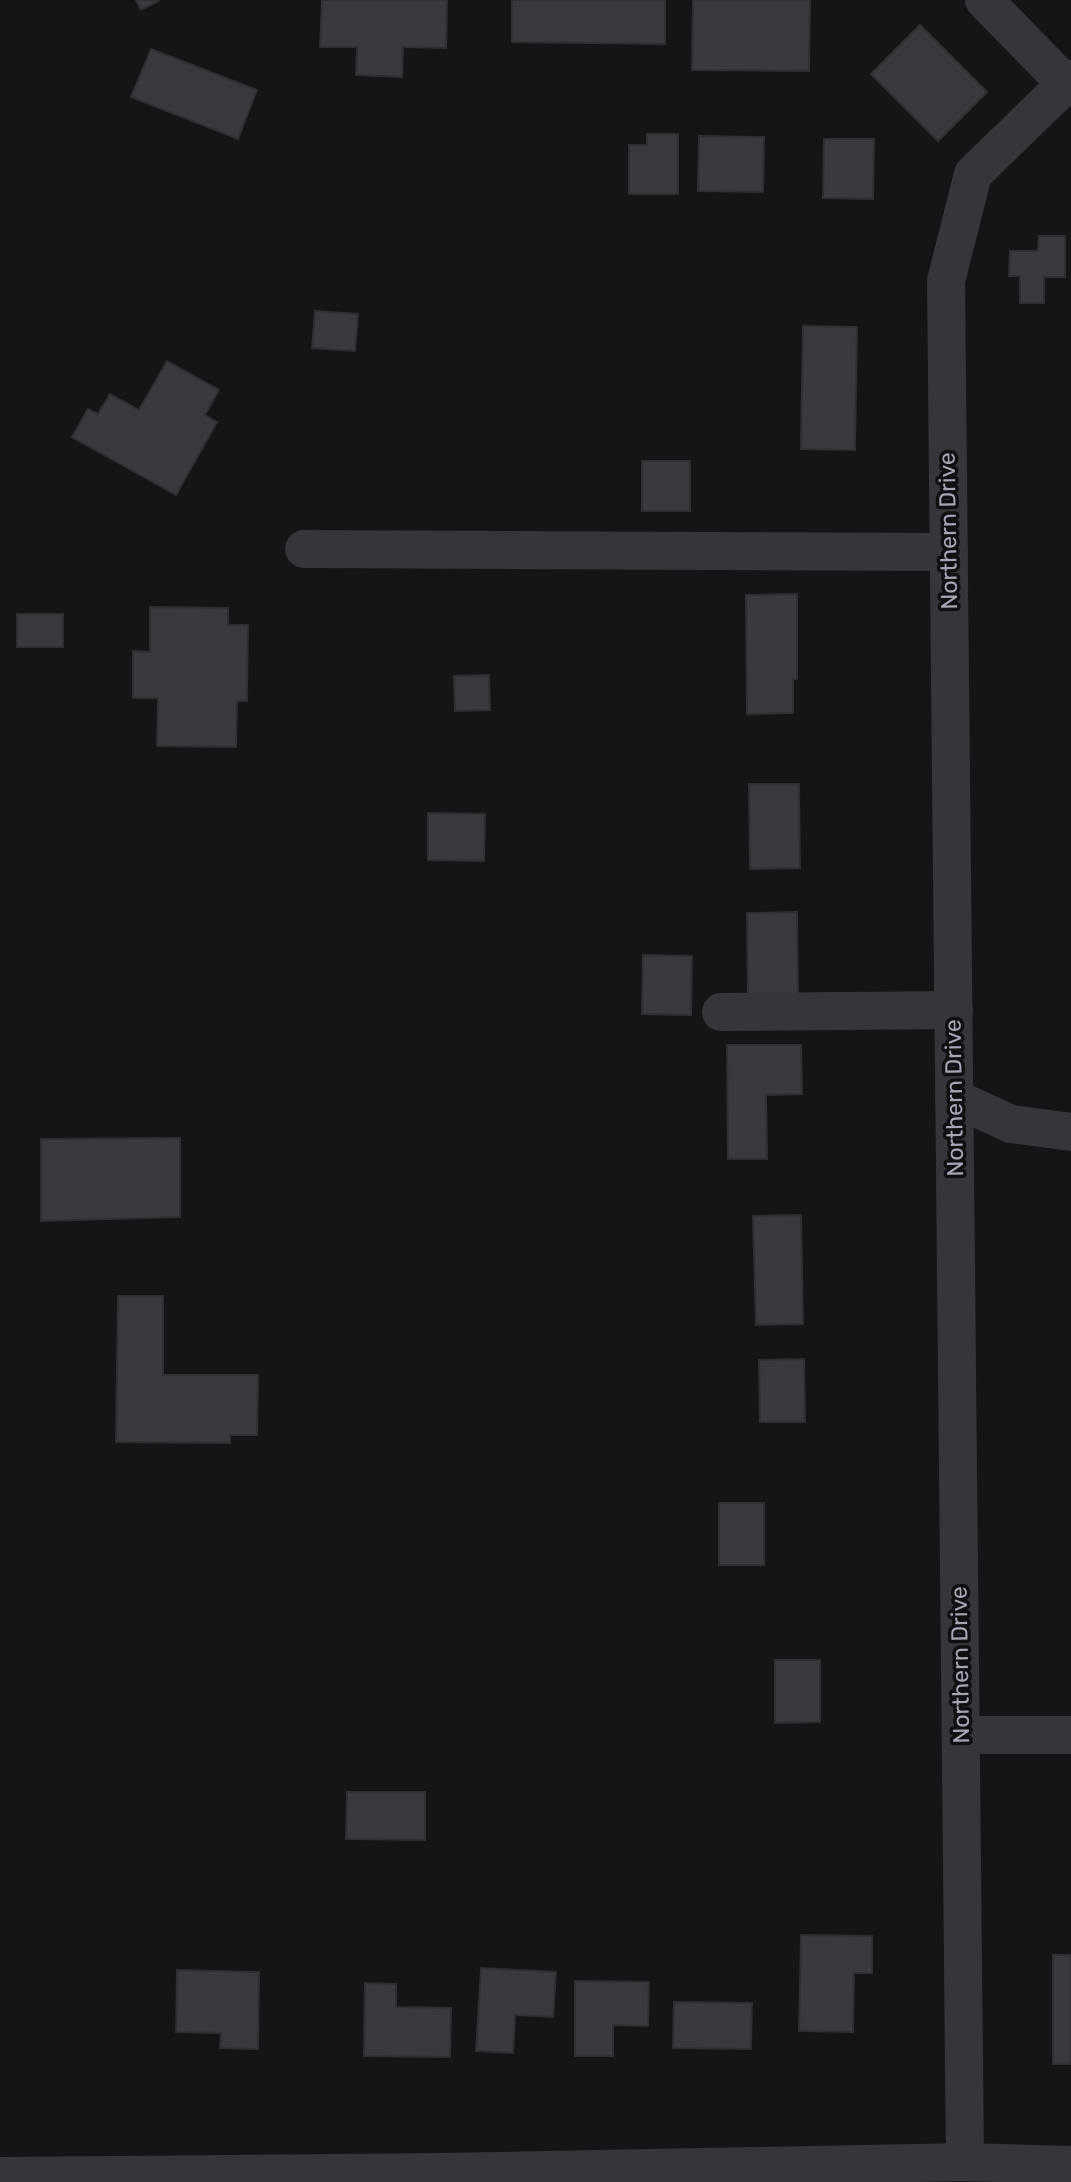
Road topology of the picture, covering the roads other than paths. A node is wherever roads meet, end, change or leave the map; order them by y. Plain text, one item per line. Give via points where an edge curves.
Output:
1 (984, 0) edge
2 (1068, 82) edge
3 (304, 549) dead end
4 (948, 552) junction
5 (954, 1010) junction
6 (721, 1012) dead end
7 (954, 1098) junction
8 (1071, 1132) edge
9 (961, 1735) junction
10 (1071, 1735) edge
11 (965, 2162) junction
12 (1071, 2165) edge
13 (0, 2176) edge
14 (443, 2177) edge

1 - 2 street
2 - 4 street, Northern Drive via 973,174 966,201 946,281
3 - 4 street
4 - 5 street, Northern Drive
5 - 6 street
5 - 7 street, Northern Drive
7 - 8 street via 1011,1124
7 - 9 street, Northern Drive
9 - 10 street
9 - 11 street, Northern Drive
11 - 12 street
11 - 14 street
13 - 14 street

